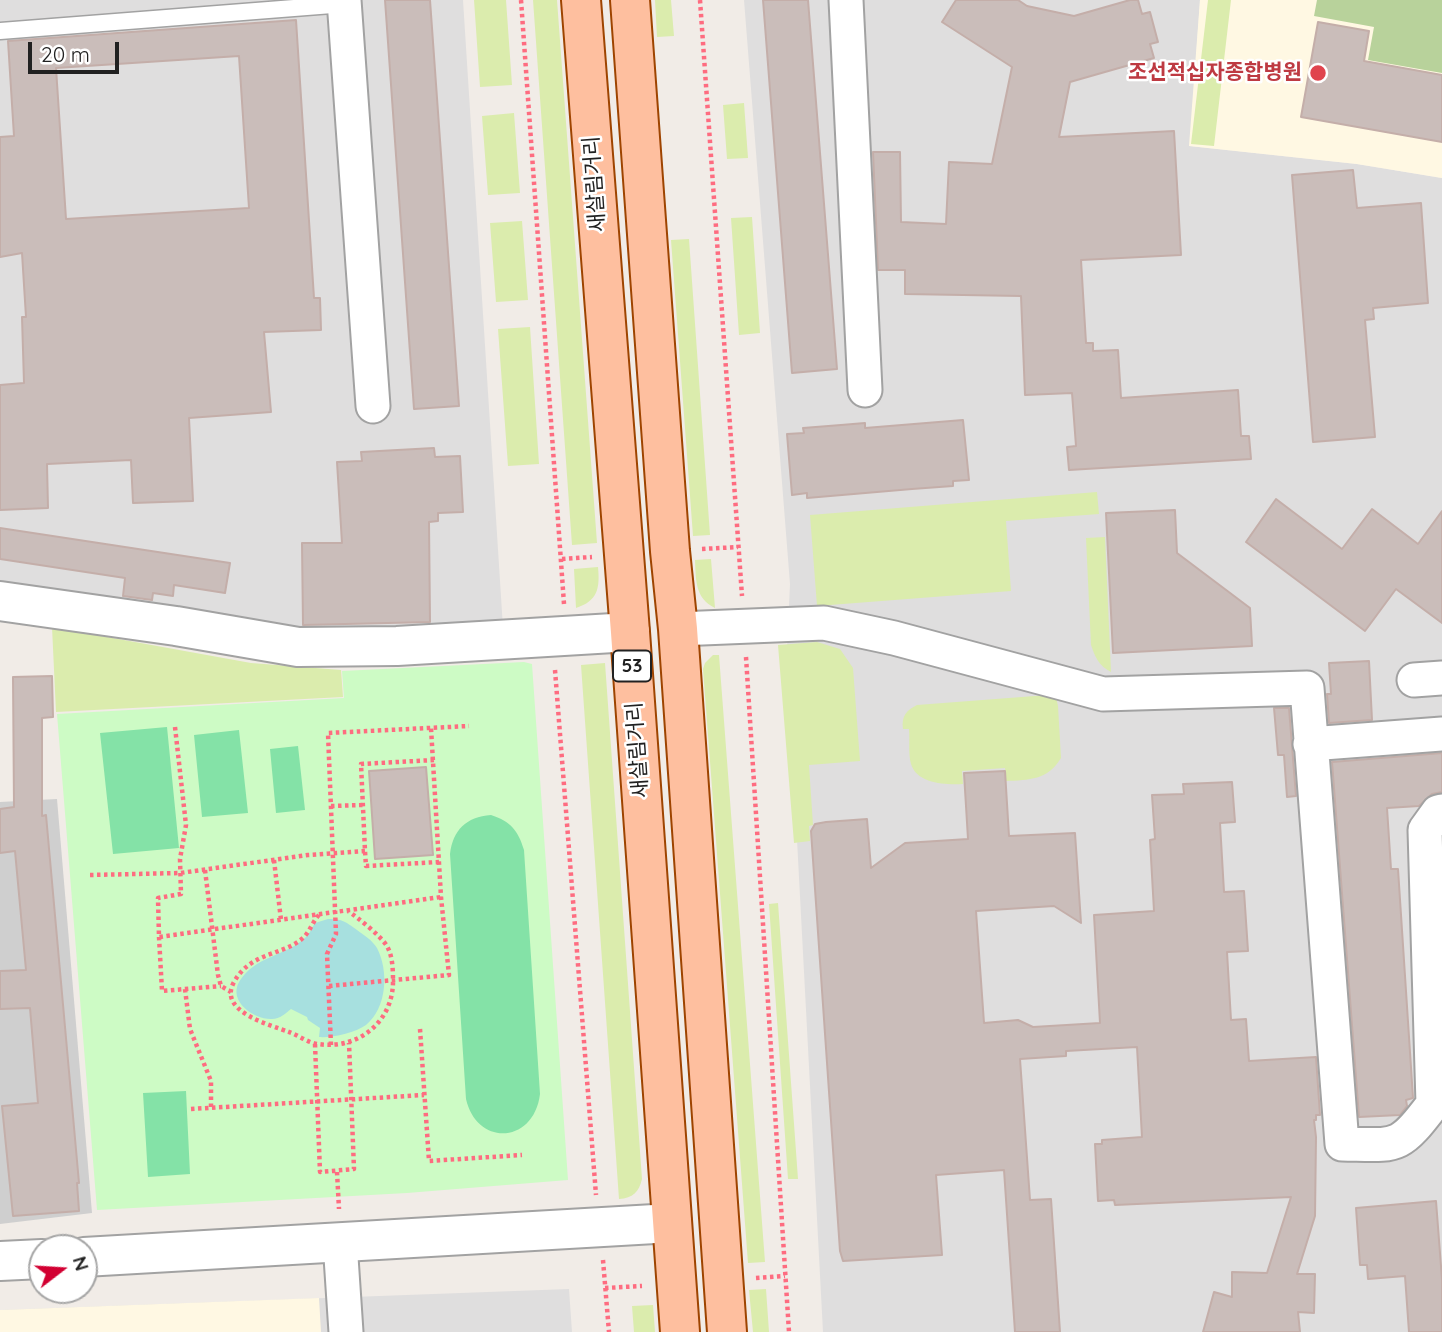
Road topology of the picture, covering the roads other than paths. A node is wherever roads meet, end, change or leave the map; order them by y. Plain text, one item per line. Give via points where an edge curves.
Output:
1 (581, 0) edge
2 (630, 0) edge
3 (846, 0) edge
4 (344, 2) edge
5 (0, 31) edge
6 (865, 390) dead end
7 (373, 406) dead end
8 (0, 601) edge
9 (678, 629) junction
10 (630, 632) junction
11 (1442, 734) edge
12 (1310, 744) junction
13 (1442, 811) edge
14 (672, 1223) junction
15 (340, 1242) junction
16 (98, 1255) edge
17 (28, 1260) edge
18 (0, 1261) edge
19 (346, 1332) edge
20 (680, 1332) edge
21 (727, 1332) edge

1 - 10 main road, 새살림거리 / 53
2 - 9 main road, 53
3 - 6 street
4 - 5 lane
4 - 7 street
8 - 10 street via 298,647
9 - 12 street via 824,623 1103,694 1307,688
9 - 21 main road, 53
10 - 14 main road, 새살림거리 / 53
11 - 12 street
12 - 13 street via 1342,1144 1391,1145 1410,1133 1433,1104 1425,830
14 - 15 street
14 - 20 main road, 새살림거리 / 53
15 - 16 street
15 - 19 street
17 - 18 street

